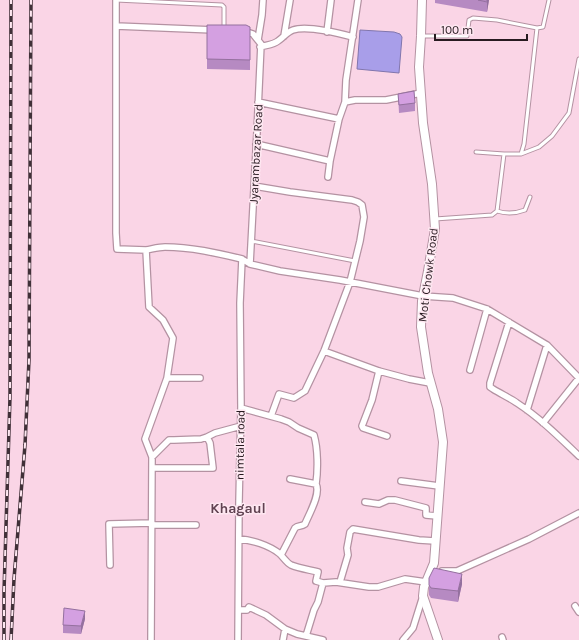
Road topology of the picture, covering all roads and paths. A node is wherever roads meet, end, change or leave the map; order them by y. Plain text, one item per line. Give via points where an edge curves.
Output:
1 (116, 0) edge
2 (220, 0) edge
3 (263, 0) edge
4 (290, 0) edge
5 (331, 0) edge
6 (358, 0) edge
7 (422, 0) edge
8 (549, 0) edge
9 (220, 4) junction
10 (116, 26) junction
11 (537, 28) junction
12 (224, 30) junction
13 (231, 31) edge
14 (239, 31) edge
15 (327, 32) junction
16 (284, 36) junction
17 (421, 36) junction
18 (352, 37) junction
19 (260, 44) junction
20 (579, 60) edge
21 (578, 78) edge
22 (421, 93) junction
23 (258, 102) junction
24 (345, 102) junction
25 (339, 120) junction
26 (256, 144) junction
27 (476, 152) dead end
28 (504, 154) junction
29 (521, 154) junction
30 (330, 161) junction
31 (328, 177) dead end
32 (254, 186) junction
33 (530, 197) dead end
34 (497, 211) junction
35 (434, 220) junction
36 (251, 241) junction
37 (146, 250) junction
38 (242, 259) junction
39 (355, 261) junction
40 (250, 264) junction
41 (350, 282) junction
42 (423, 296) junction
43 (486, 309) junction
44 (509, 322) junction
45 (547, 345) junction
46 (324, 351) junction
47 (470, 370) dead end
48 (379, 371) junction
49 (167, 378) junction
50 (200, 378) dead end
51 (430, 382) junction
52 (241, 408) junction
53 (527, 410) junction
54 (271, 416) junction
55 (543, 423) junction
56 (241, 426) junction
57 (387, 436) dead end
58 (207, 437) junction
59 (152, 456) junction
60 (579, 456) edge
61 (152, 468) junction
62 (290, 479) dead end
63 (401, 481) dead end
64 (316, 484) junction
65 (439, 486) junction
66 (365, 502) dead end
67 (579, 513) edge
68 (437, 516) junction
69 (152, 524) junction
70 (196, 525) dead end
71 (239, 539) junction
72 (435, 541) junction
73 (281, 555) junction
74 (110, 565) dead end
75 (430, 571) junction
76 (340, 582) junction
77 (426, 582) junction
78 (323, 583) junction
79 (423, 596) junction
80 (575, 606) dead end
81 (238, 610) junction
82 (579, 612) edge
83 (285, 629) junction
84 (306, 636) junction
85 (151, 640) edge
86 (238, 640) edge
87 (283, 640) edge
88 (322, 640) edge
89 (403, 640) edge
90 (438, 640) edge

1 - 9 lane
1 - 10 street
2 - 9 lane
3 - 19 street, Jyarambazar Road
4 - 16 street
5 - 15 street
6 - 18 street
7 - 17 street, Moti Chowk Road
8 - 11 lane via 543,27
9 - 12 lane via 224,7
10 - 12 street
10 - 37 street via 117,249
11 - 17 lane via 473,18 468,20 467,36
11 - 29 lane
12 - 13 street
14 - 19 street via 253,34
15 - 16 street via 298,28
15 - 18 street
16 - 19 street via 276,43
17 - 22 street, Moti Chowk Road
18 - 24 street
19 - 23 street, Jyarambazar Road
20 - 21 lane
21 - 29 lane via 570,113 540,147
22 - 24 street via 386,100
22 - 35 street, Moti Chowk Road
23 - 25 street
23 - 26 street, Jyarambazar Road
24 - 25 street
25 - 30 street
26 - 30 street
26 - 32 street, Jyarambazar Road
27 - 28 lane
28 - 29 lane
28 - 34 lane
30 - 31 street
32 - 36 street, Jyarambazar Road
32 - 39 street via 358,202 362,205 364,217
33 - 34 lane via 525,210 502,213
34 - 35 lane via 492,215
35 - 42 street, Moti Chowk Road via 435,229
36 - 39 lane
36 - 40 street, Jyarambazar Road
37 - 38 street via 163,247 192,249
37 - 49 street via 148,307 163,320 173,338
38 - 40 street
38 - 52 street, nimtala road
39 - 41 street
40 - 41 street
41 - 42 street
41 - 46 street
42 - 43 street via 453,298
42 - 51 street, Moti Chowk Road via 421,327
43 - 44 street
43 - 47 street
44 - 45 street
44 - 53 street via 490,387
45 - 53 street
45 - 55 street via 579,378
46 - 48 street
46 - 54 street via 305,391 294,398 279,394
48 - 51 street
48 - 57 street via 362,426
49 - 50 street
49 - 59 street via 145,439
51 - 65 street, Moti Chowk Road via 438,409 443,442
52 - 54 street
52 - 56 street, nimtala road
53 - 55 street
54 - 64 street via 282,418 314,436
55 - 60 street
56 - 58 street
56 - 71 street, nimtala road
58 - 59 street via 169,440
58 - 61 street via 213,468
59 - 61 street
61 - 69 street
62 - 64 street
63 - 65 street
64 - 73 street via 317,494 305,524 295,528
65 - 68 street, Moti Chowk Road
66 - 68 street via 379,504 395,500 426,508 426,515
67 - 75 street via 529,539 457,571
68 - 72 street, Moti Chowk Road
69 - 70 street
69 - 74 street via 109,524
69 - 85 street
71 - 73 street via 258,543
71 - 81 street, nimtala road
72 - 75 street, Moti Chowk Road via 434,563
72 - 76 street via 353,529 350,532 348,555
73 - 78 street via 289,564 318,572 316,582
75 - 77 street, Moti Chowk Road
76 - 77 street via 378,587 405,579
76 - 78 street
77 - 79 street, Moti Chowk Road
78 - 84 street
79 - 89 street via 413,628
79 - 90 street
80 - 82 street
81 - 83 street via 247,610 249,607 266,615
81 - 86 street, nimtala road
83 - 84 street
83 - 87 street
84 - 88 street

